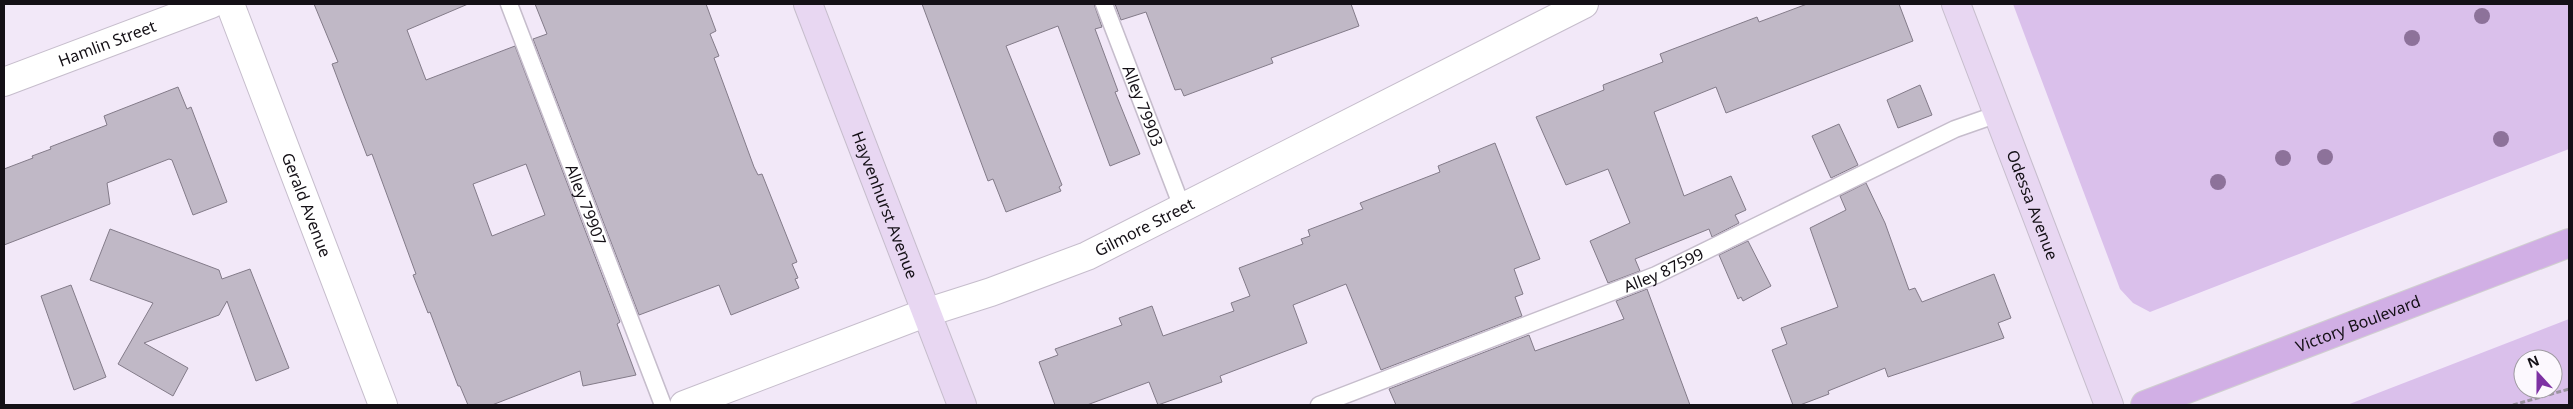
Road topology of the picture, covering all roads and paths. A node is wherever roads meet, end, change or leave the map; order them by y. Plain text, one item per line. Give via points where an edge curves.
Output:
1 (210, 4) edge
2 (230, 4) edge
3 (509, 4) edge
4 (808, 4) edge
5 (1104, 4) edge
6 (1584, 4) edge
7 (1956, 4) edge
8 (4, 82) edge
9 (1998, 114) junction
10 (1182, 207) junction
11 (2569, 243) edge
12 (925, 313) junction
13 (2569, 389) edge
14 (383, 405) edge
15 (663, 405) edge
16 (684, 405) edge
17 (962, 405) edge
18 (1319, 405) edge
19 (2109, 405) edge
20 (2145, 405) edge
21 (2513, 405) edge

1 - 8 street, Hamlin Street
2 - 14 street, Gerald Avenue
3 - 15 lane, Alley 79907
4 - 12 main road, Hayvenhurst Avenue
5 - 10 lane, Alley 79903
6 - 10 street, Gilmore Street
7 - 9 main road, Odessa Avenue
9 - 18 lane, Alley 87599 via 1955,130 1656,275
9 - 19 main road, Odessa Avenue
10 - 12 street, Gilmore Street via 1087,256
11 - 20 main road, Victory Boulevard
12 - 16 street, Gilmore Street
12 - 17 main road, Hayvenhurst Avenue
13 - 21 path

